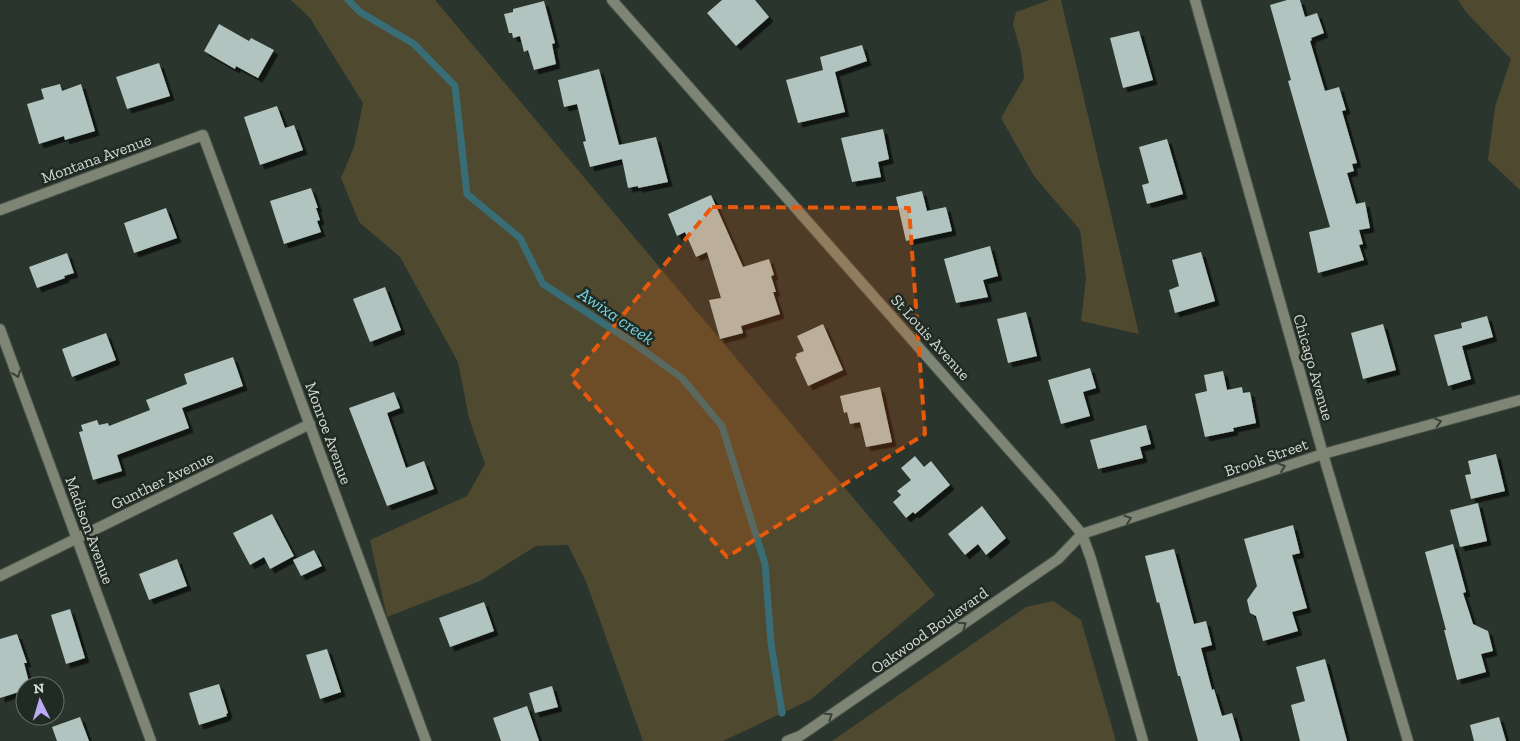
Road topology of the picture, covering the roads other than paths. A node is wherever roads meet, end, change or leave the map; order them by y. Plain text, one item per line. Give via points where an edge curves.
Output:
1 (612, 0) edge
2 (1195, 0) edge
3 (203, 134) joint
4 (0, 210) edge
5 (0, 329) edge
6 (1520, 400) edge
7 (310, 424) junction
8 (1323, 454) junction
9 (1082, 534) junction
10 (77, 538) junction
11 (0, 576) edge
12 (151, 741) edge
13 (426, 741) edge
14 (787, 741) edge
15 (1143, 741) edge
16 (1408, 741) edge

1 - 9 street, St Louis Avenue
2 - 8 street, Chicago Avenue
3 - 4 street, Montana Avenue
3 - 7 street, Monroe Avenue
5 -> 10 street, Madison Avenue
8 -> 6 street, Brook Street
7 - 10 street, Gunther Avenue
7 - 13 street, Monroe Avenue
9 -> 8 street, Brook Street
8 - 16 street, Chicago Avenue
14 -> 9 street, Oakwood Boulevard via 800,736 1058,559
9 - 15 street, St Louis Avenue
10 - 11 street, Gunther Avenue
10 - 12 street, Madison Avenue

